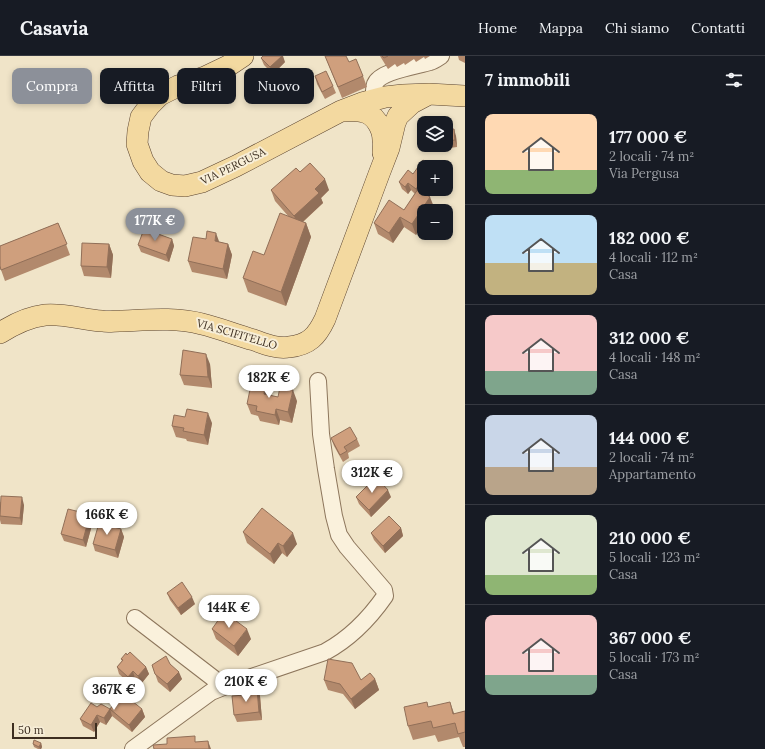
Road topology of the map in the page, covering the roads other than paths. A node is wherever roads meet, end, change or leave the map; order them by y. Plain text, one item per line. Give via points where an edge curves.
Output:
1 (243, 56) edge
2 (441, 56) edge
3 (429, 94) junction
4 (465, 96) edge
5 (380, 99) junction
6 (341, 111) junction
7 (388, 127) junction
8 (0, 333) edge
9 (318, 381) dead end
10 (135, 618) dead end
11 (220, 688) junction
12 (133, 749) edge

1 - 6 main road, VIA PERGUSA via 205,77 160,95 141,117 137,144 150,172 161,181 185,186 202,182
2 - 5 street via 432,62 406,67 377,80 373,92
3 - 4 main road, VIA PERGUSA
3 - 5 main road, VIA PERGUSA
3 - 7 main road via 412,103
5 - 6 main road, VIA PERGUSA
5 - 7 main road via 390,104 394,114
6 - 7 main road via 365,112 380,126
7 - 8 main road, VIA SCIFITELLO via 389,148 325,319 320,331 304,344 274,347 190,321 102,321 46,315 25,320
9 - 11 street via 321,434 339,535 384,590 384,596 354,632 325,652
10 - 11 street via 213,678
11 - 12 street

